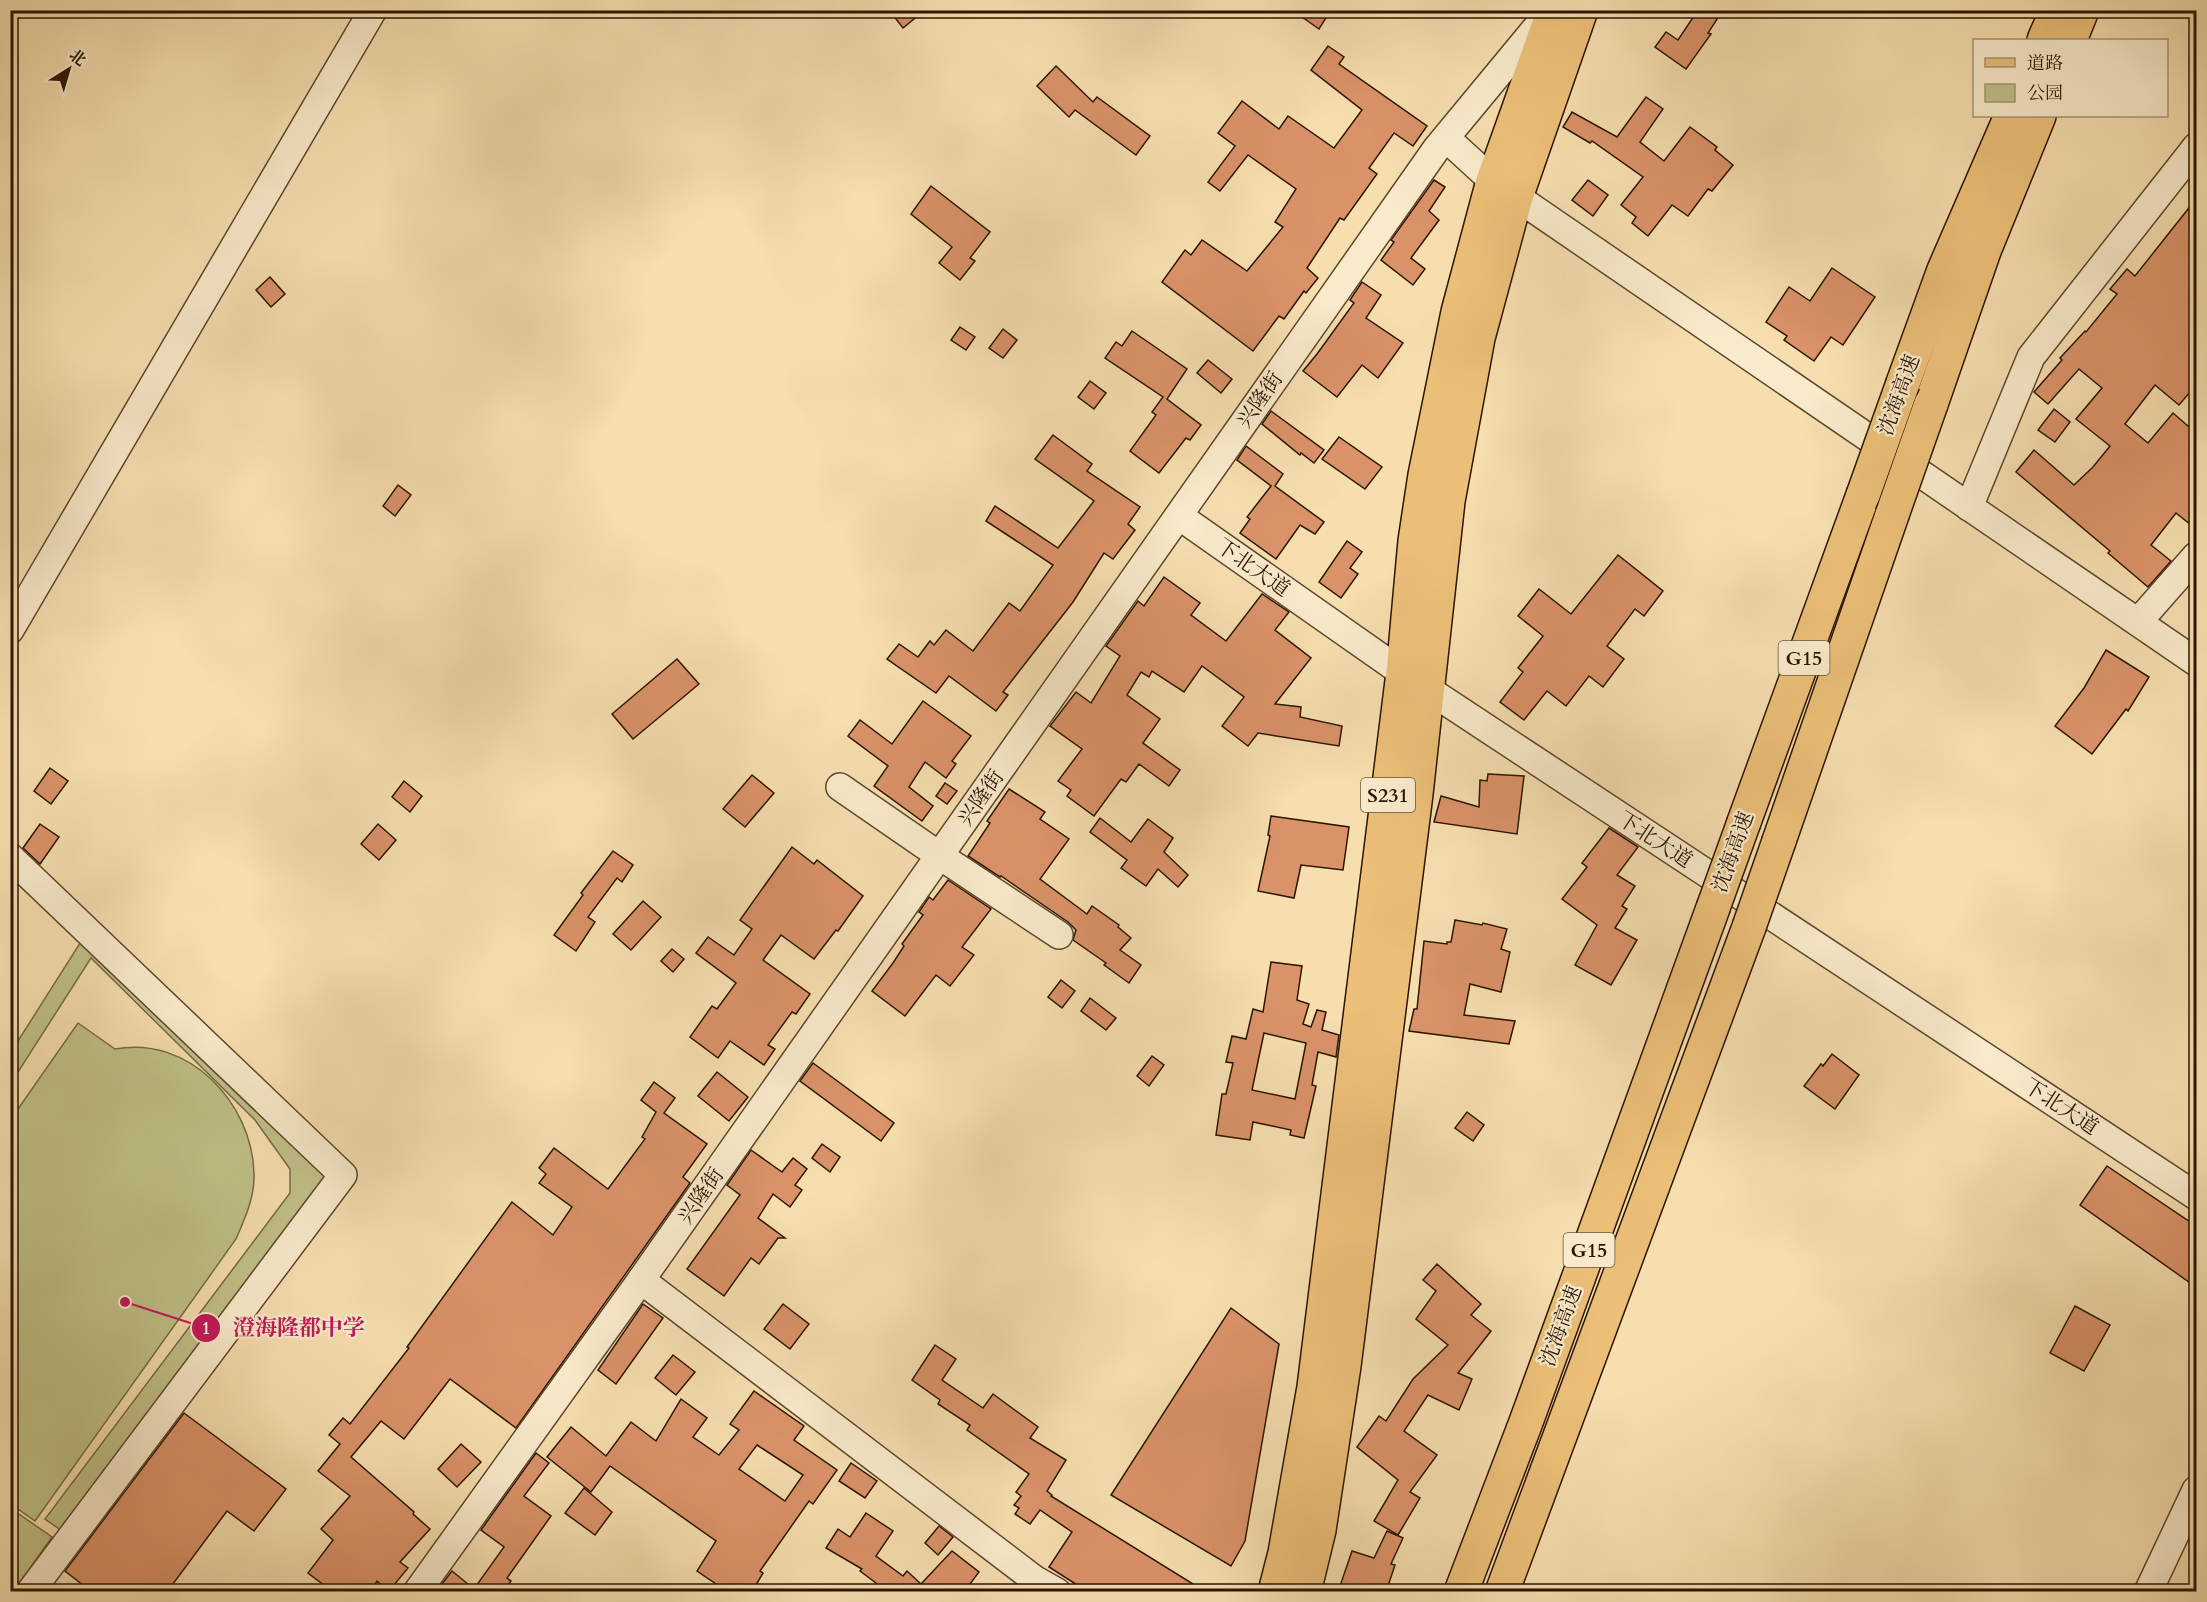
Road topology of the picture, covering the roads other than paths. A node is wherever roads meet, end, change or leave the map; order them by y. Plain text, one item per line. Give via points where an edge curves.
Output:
1 (373, 10) edge
2 (1553, 10) edge
3 (1581, 10) edge
4 (2057, 10) edge
5 (2082, 10) edge
6 (2044, 39) edge
7 (2070, 39) edge
8 (2011, 117) edge
9 (2039, 117) edge
10 (1446, 138) junction
11 (2196, 147) edge
12 (1504, 189) junction
13 (1969, 507) junction
14 (1179, 516) junction
15 (2196, 556) edge
16 (2138, 622) junction
17 (10, 630) edge
18 (2196, 662) edge
19 (1415, 681) junction
20 (840, 787) dead end
21 (940, 856) junction
22 (10, 857) edge
23 (1059, 935) dead end
24 (2196, 1196) edge
25 (641, 1281) junction
26 (2196, 1490) edge
27 (30, 1592) edge
28 (417, 1592) edge
29 (1057, 1592) edge
30 (1275, 1592) edge
31 (1304, 1592) edge
32 (1461, 1592) edge
33 (1502, 1592) edge
34 (2148, 1592) edge

1 - 17 street
2 - 10 street, 兴隆街
2 - 12 main road, S231
3 - 12 main road, S231
4 - 6 main road
5 - 7 main road
8 - 32 main road, 沈海高速 / G15, bridge via 1944,270
9 - 33 main road, 沈海高速 / G15, bridge via 1984,251 1749,927
10 - 12 street
10 - 14 street, 兴隆街
11 - 13 street via 2031,357
12 - 13 street
12 - 19 main road, S231 via 1458,312 1425,475 1415,541
13 - 16 street
14 - 19 street, 下北大道
14 - 21 street, 兴隆街
15 - 16 street
16 - 18 street
19 - 24 street, 下北大道
19 - 30 main road, S231 via 1314,1387
19 - 31 main road, S231 via 1416,794 1344,1366 1319,1530
20 - 21 street
21 - 23 street
21 - 25 street, 兴隆街
22 - 27 street via 343,1175
25 - 28 street, 兴隆街
25 - 29 street via 1034,1579
26 - 34 street

